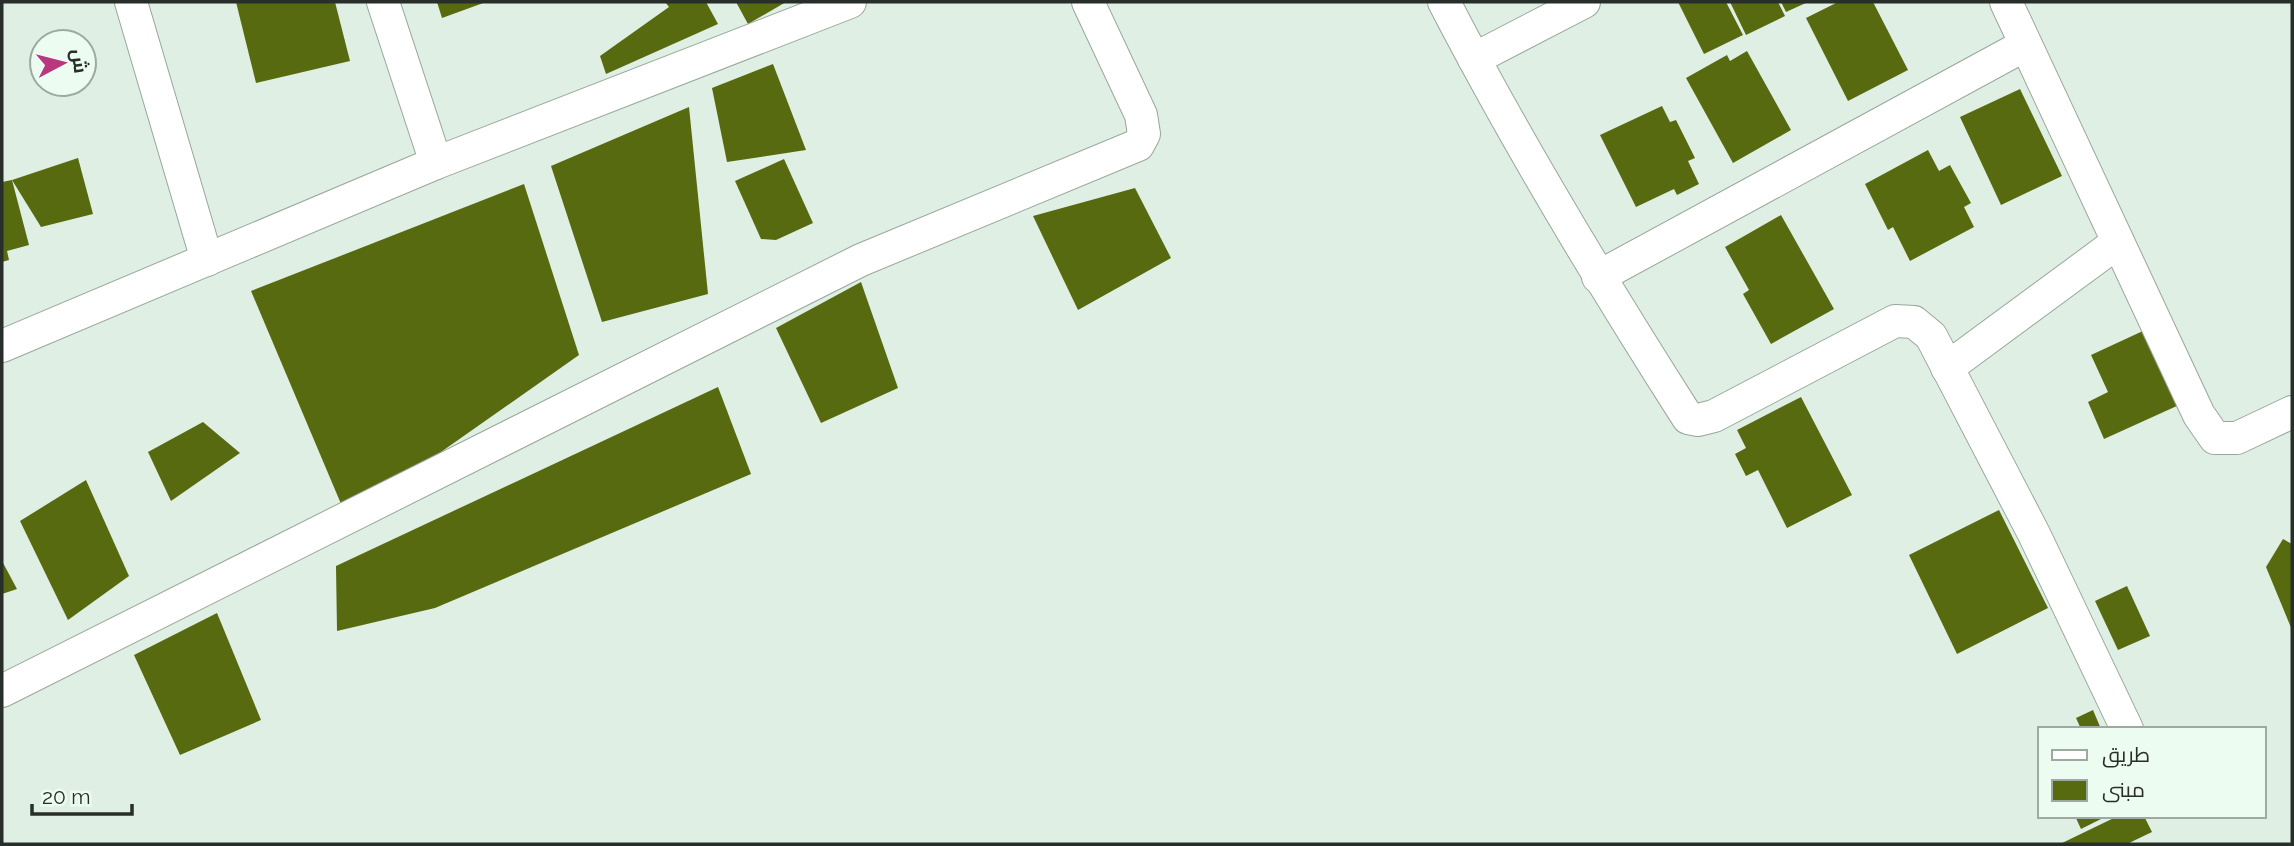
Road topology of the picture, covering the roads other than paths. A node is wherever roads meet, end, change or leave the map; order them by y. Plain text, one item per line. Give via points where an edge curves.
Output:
1 (131, 2) edge
2 (383, 2) edge
3 (850, 2) edge
4 (1088, 2) edge
5 (1444, 2) edge
6 (1584, 2) edge
7 (2006, 2) edge
8 (2025, 45) junction
9 (1474, 59) junction
10 (436, 163) junction
11 (2118, 243) junction
12 (207, 260) junction
13 (1598, 277) junction
14 (2, 346) edge
15 (1947, 368) junction
16 (2292, 412) edge
17 (2, 691) edge
18 (2126, 727) edge

1 - 12 street
2 - 10 street
3 - 10 street
4 - 17 street via 1141,115 1144,134 1138,145 861,260
5 - 9 street
6 - 9 street
7 - 8 street
8 - 11 street
8 - 13 street
9 - 13 street
10 - 12 street
11 - 15 street
11 - 16 street via 2199,415 2215,438 2237,438
12 - 14 street
13 - 15 street via 1688,418 1714,416 1895,321 1914,322 1931,336
15 - 18 street via 2034,534

